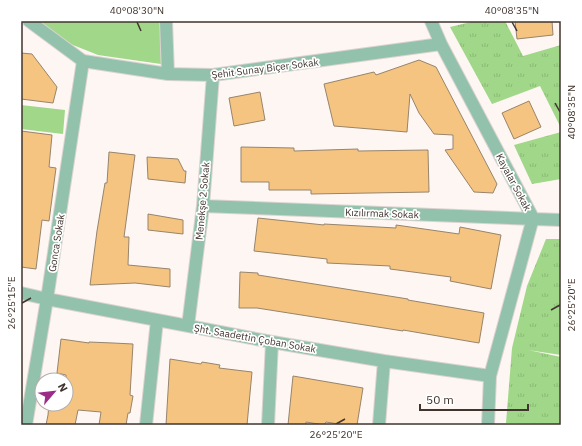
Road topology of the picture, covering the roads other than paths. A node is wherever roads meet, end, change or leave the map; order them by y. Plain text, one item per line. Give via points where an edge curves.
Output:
1 (29, 21) edge
2 (166, 21) edge
3 (431, 21) edge
4 (441, 44) junction
5 (84, 61) junction
6 (168, 74) junction
7 (213, 75) junction
8 (203, 206) junction
9 (533, 218) junction
10 (561, 220) edge
11 (21, 293) edge
12 (47, 299) junction
13 (157, 320) junction
14 (188, 326) junction
15 (272, 342) junction
16 (384, 361) junction
17 (490, 376) junction
18 (26, 425) edge
19 (146, 425) edge
20 (268, 425) edge
21 (379, 425) edge
22 (488, 425) edge

1 - 5 street, Şehit Sunay Biçer Sokak
2 - 6 street
3 - 4 street, Kayalar Sokak
4 - 7 street, Şehit Sunay Biçer Sokak
4 - 9 street, Kayalar Sokak
5 - 6 street, Şehit Sunay Biçer Sokak
5 - 12 street, Gonca Sokak
6 - 7 street, Şehit Sunay Biçer Sokak
7 - 8 street, Menekşe 2 Sokak
8 - 9 street, Kızılırmak Sokak
8 - 14 street, Menekşe 2 Sokak
9 - 10 street, Kızılırmak Sokak
9 - 17 street, Kayalar Sokak
11 - 12 street, Şht. Saadettin Çoban Sokak
12 - 13 street, Şht. Saadettin Çoban Sokak
12 - 18 street, Gonca Sokak
13 - 14 street, Şht. Saadettin Çoban Sokak
13 - 19 street
14 - 15 street, Şht. Saadettin Çoban Sokak
15 - 16 street, Şht. Saadettin Çoban Sokak
15 - 20 street
16 - 17 street, Şht. Saadettin Çoban Sokak
16 - 21 street
17 - 22 street, Kayalar Sokak

